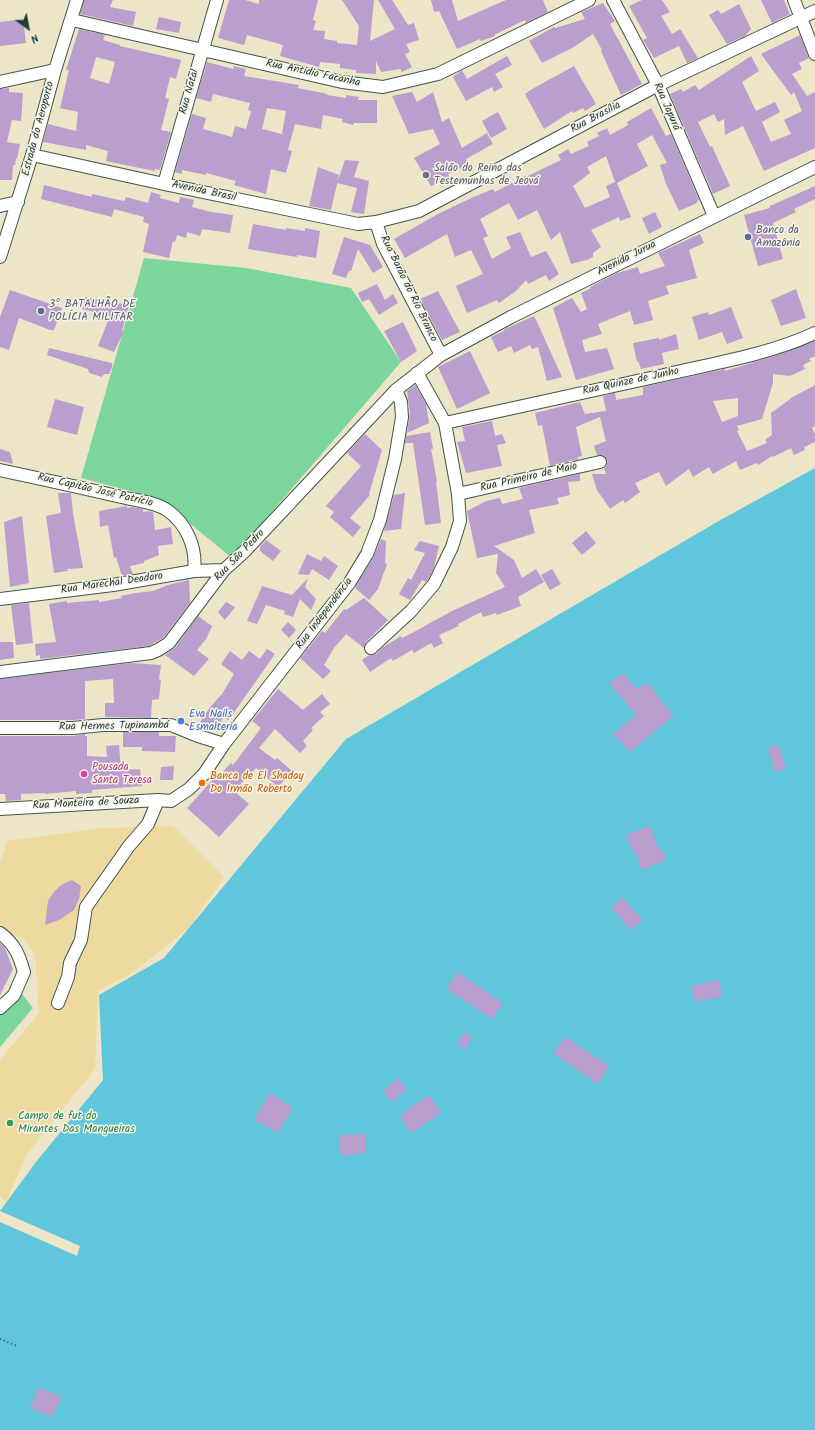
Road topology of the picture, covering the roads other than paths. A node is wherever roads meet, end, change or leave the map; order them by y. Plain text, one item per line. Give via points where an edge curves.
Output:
1 (77, 0) edge
2 (217, 0) edge
3 (589, 0) edge
4 (613, 0) edge
5 (794, 0) edge
6 (815, 11) edge
7 (802, 18) junction
8 (72, 20) junction
9 (202, 49) junction
10 (815, 54) edge
11 (55, 70) junction
12 (0, 82) edge
13 (658, 85) junction
14 (32, 155) junction
15 (815, 166) edge
16 (164, 184) junction
17 (18, 202) junction
18 (0, 206) edge
19 (714, 216) junction
20 (376, 222) junction
21 (0, 257) edge
22 (815, 333) edge
23 (441, 354) junction
24 (417, 372) junction
25 (396, 390) junction
26 (445, 423) junction
27 (600, 462) dead end
28 (0, 470) edge
29 (458, 494) junction
30 (224, 570) junction
31 (194, 571) junction
32 (0, 602) edge
33 (370, 648) dead end
34 (0, 672) edge
35 (0, 728) edge
36 (224, 744) junction
37 (158, 800) junction
38 (171, 800) joint
39 (0, 809) edge
40 (0, 932) edge
41 (58, 1002) dead end
42 (0, 1008) edge

1 - 8 street, Estrada do Aeroporto
2 - 9 street, Rua Natal
3 - 9 street, Rua Antidio Facanha via 438,74 383,86 342,82
4 - 13 street, Rua Japurá
5 - 7 street
6 - 7 street, Rua Brasília
7 - 10 street
7 - 13 street, Rua Brasília
8 - 9 street, Rua Antidio Facanha
8 - 11 street, Estrada do Aeroporto
9 - 16 street, Rua Natal
11 - 12 street
11 - 14 street, Estrada do Aeroporto
13 - 19 street, Rua Japurá
13 - 20 street, Rua Brasília via 419,211
14 - 16 street, Avenida Brasil
14 - 17 street, Estrada do Aeroporto
15 - 19 street, Avenida Jurua
16 - 20 street, Avenida Brasil via 358,224
17 - 18 street
17 - 21 street, Estrada do Aeroporto
19 - 23 street, Avenida Jurua
20 - 23 street, Rua Barão do Rio Branco via 383,244
22 - 26 street, Rua Quinze de Junho via 777,348 724,361
23 - 24 street, Rua São Pedro
24 - 25 street, Rua São Pedro
24 - 26 street
25 - 30 street, Rua São Pedro via 245,551
25 - 36 street, Rua Independência via 401,402 402,417 395,459 380,520 367,554 350,582
26 - 29 street
27 - 29 street, Rua Primeiro de Maio
28 - 31 street, Rua Capitão José Patrício via 165,509 181,522 186,531 194,551
29 - 33 street via 460,521 452,547 434,584 410,611
30 - 31 street, Rua Marechal Deodoro
30 - 34 street, Rua São Pedro via 169,644 158,650 151,653
31 - 32 street, Rua Marechal Deodoro
35 - 36 street, Rua Hermes Tupinambá via 171,725
36 - 38 street, Rua Independência via 204,774 189,789
37 - 38 street, Rua Monteiro de Souza
37 - 39 street, Rua Monteiro de Souza
37 - 41 street via 148,824 129,846 86,907 80,940
40 - 42 street via 18,952 24,972 14,995

